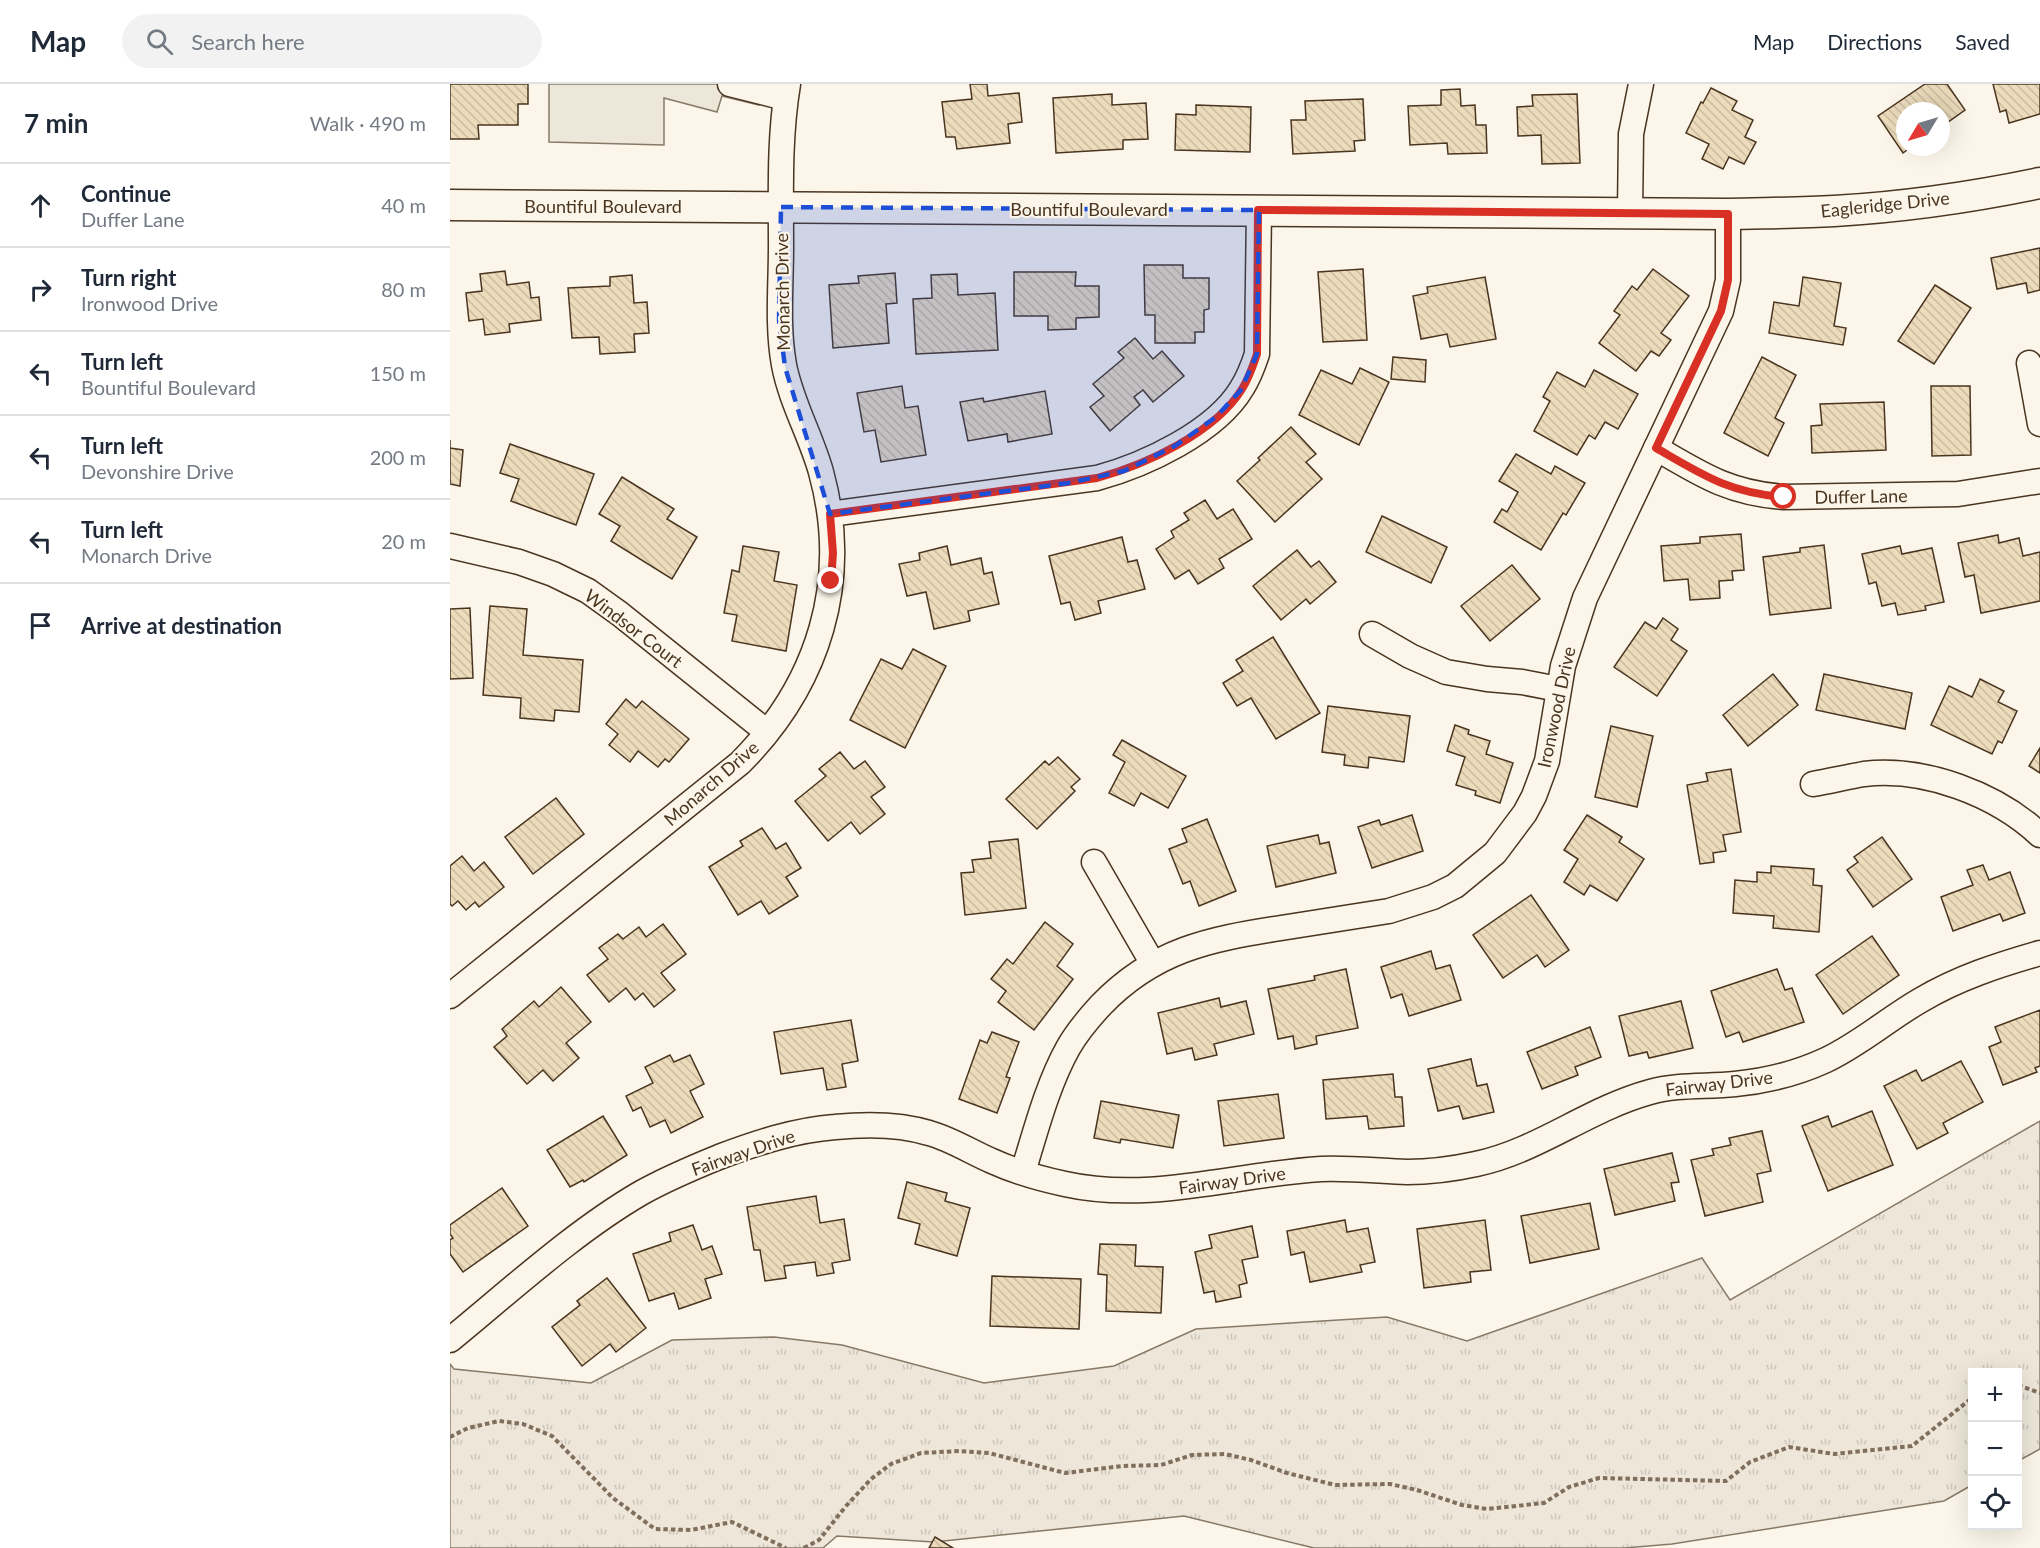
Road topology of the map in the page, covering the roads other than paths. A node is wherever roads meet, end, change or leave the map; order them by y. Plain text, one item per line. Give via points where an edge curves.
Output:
1 (730, 84) edge
2 (1641, 84) edge
3 (787, 91) edge
4 (2040, 183) edge
5 (450, 205) edge
6 (781, 207) junction
7 (1258, 210) junction
8 (1630, 213) junction
9 (1728, 214) junction
10 (2029, 363) dead end
11 (2040, 424) edge
12 (1656, 448) junction
13 (2040, 481) edge
14 (830, 514) junction
15 (450, 546) edge
16 (1372, 634) dead end
17 (1558, 689) junction
18 (767, 732) junction
19 (1814, 784) dead end
20 (2040, 835) edge
21 (1094, 862) dead end
22 (2040, 953) edge
23 (1154, 964) junction
24 (450, 996) edge
25 (1023, 1172) junction
26 (450, 1340) edge

1 - 3 street
2 - 8 street via 1631,134
3 - 6 street, Monarch Drive via 780,166
4 - 9 main road, Eagleridge Drive via 1881,207
5 - 6 main road, Bountiful Boulevard
6 - 7 main road, Bountiful Boulevard
6 - 14 street, Monarch Drive via 779,320 785,367 821,472
7 - 8 main road, Bountiful Boulevard
7 - 14 street via 1257,354 1241,390 1197,431 1151,460 1097,478
8 - 9 main road, Bountiful Boulevard
9 - 12 street, Ironwood Drive via 1728,280 1721,311
10 - 11 street
12 - 13 street, Duffer Lane via 1731,488 1784,497 1958,494
12 - 17 street, Ironwood Drive via 1585,598
14 - 18 street, Monarch Drive via 831,581 819,637 794,695
15 - 18 street, Windsor Court via 519,562 588,591
16 - 17 street via 1446,672
17 - 23 street, Ironwood Drive via 1547,761 1534,796 1495,853 1455,886 1411,906 1389,911 1211,940
18 - 24 street, Monarch Drive via 732,770
19 - 20 street via 1865,774 1938,780 1990,800
21 - 23 street
22 - 25 street, Fairway Drive via 1950,984 1845,1050 1805,1068 1756,1081 1651,1092 1596,1111 1517,1152 1479,1164 1429,1171 1298,1171 1138,1191 1094,1189
23 - 25 street, Ironwood Drive via 1123,983 1069,1046 1049,1090
25 - 26 street, Fairway Drive via 950,1140 903,1128 832,1127 765,1141 670,1178 617,1208

